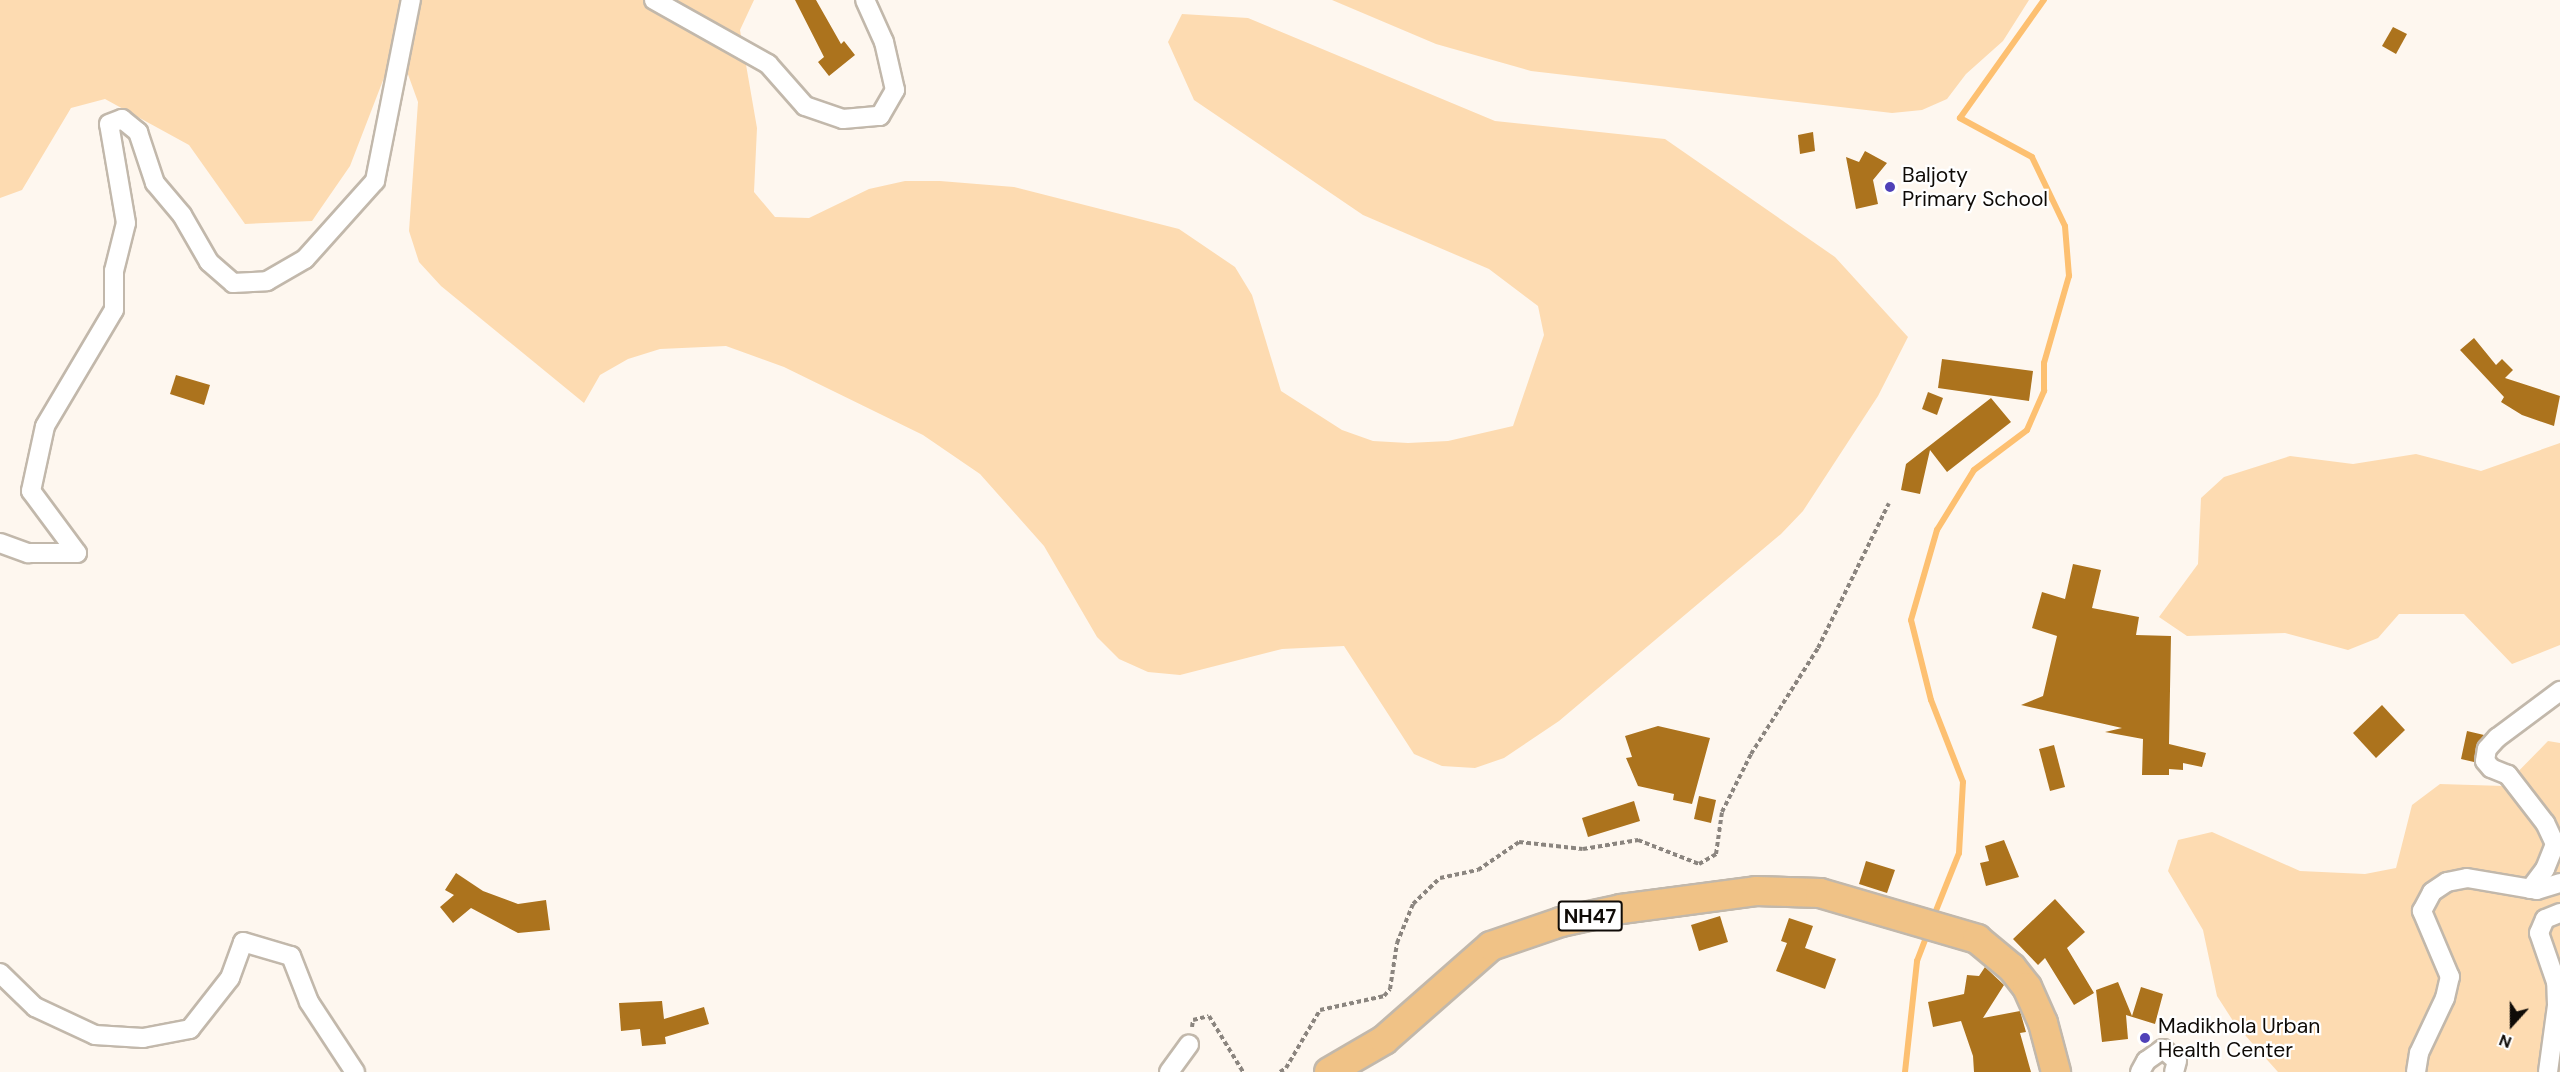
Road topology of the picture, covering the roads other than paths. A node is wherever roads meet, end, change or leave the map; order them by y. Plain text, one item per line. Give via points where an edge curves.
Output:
1 (411, 0) edge
2 (654, 0) edge
3 (865, 0) edge
4 (0, 543) edge
5 (2560, 691) edge
6 (2560, 882) edge
7 (2530, 889) junction
8 (2560, 913) edge
9 (0, 973) edge
10 (1189, 1044) dead end
11 (355, 1072) edge
12 (1169, 1072) edge
13 (1329, 1072) edge
14 (2056, 1072) edge
15 (2140, 1072) edge
16 (2174, 1072) edge
17 (2416, 1072) edge
18 (2548, 1072) edge

1 - 4 street via 375,181 305,259 267,281 233,283 208,262 182,215 155,183 138,132 122,119 109,124 126,223 114,271 114,310 45,426 32,491 77,553 28,553
2 - 3 street via 768,64 805,106 843,119 880,116 895,90 884,42
5 - 7 street via 2497,738 2486,755 2491,768 2508,775 2555,844 2545,869
6 - 7 street
7 - 17 street via 2468,878 2447,882 2432,892 2422,912 2450,977 2445,998 2418,1053
8 - 18 street via 2545,920 2539,933 2556,982 2557,1005
9 - 11 street via 35,1007 94,1035 143,1038 190,1029 230,978 243,942 291,956 309,1002
10 - 12 street
13 - 14 highway, NH47 via 1384,1040 1491,946 1561,922 1621,909 1756,891 1820,893 1977,939 2012,968 2027,987 2043,1023
15 - 16 street via 2145,1061 2163,1049 2177,1061

